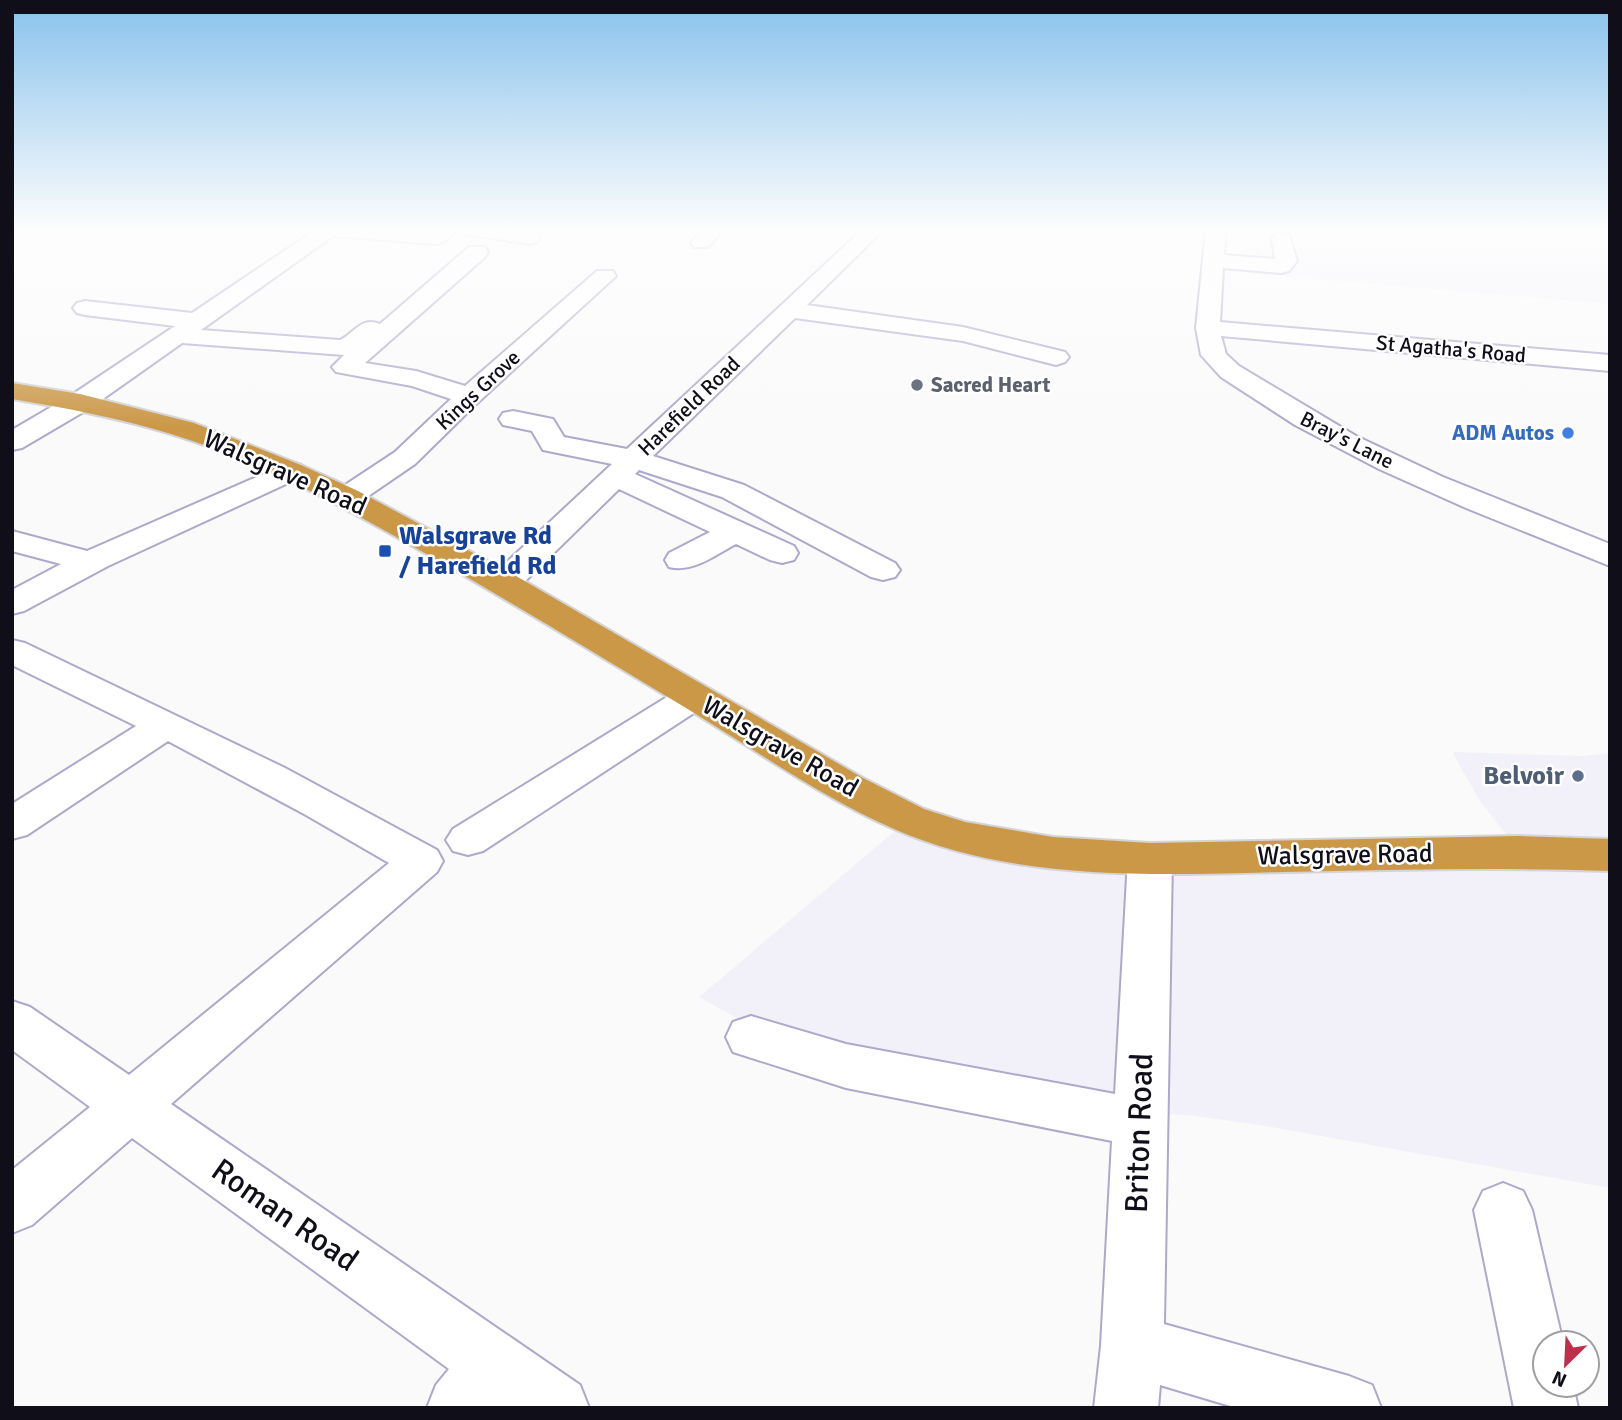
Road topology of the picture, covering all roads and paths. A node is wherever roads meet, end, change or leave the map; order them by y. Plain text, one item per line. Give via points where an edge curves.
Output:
1 (234, 295) edge
2 (408, 295) edge
3 (419, 295) edge
4 (583, 295) edge
5 (804, 295) edge
6 (1211, 295) edge
7 (85, 308) dead end
8 (789, 310) junction
9 (187, 328) junction
10 (1208, 328) junction
11 (1056, 357) dead end
12 (1610, 363) edge
13 (12, 391) edge
14 (470, 396) junction
15 (80, 402) junction
16 (513, 419) dead end
17 (12, 442) edge
18 (624, 468) junction
19 (291, 471) junction
20 (347, 497) junction
21 (734, 532) junction
22 (12, 541) edge
23 (782, 553) dead end
24 (1610, 556) edge
25 (681, 560) dead end
26 (91, 562) junction
27 (883, 570) dead end
28 (504, 583) junction
29 (12, 604) edge
30 (12, 651) edge
31 (693, 697) junction
32 (164, 725) junction
33 (12, 824) edge
34 (468, 840) dead end
35 (1610, 855) edge
36 (1150, 859) junction
37 (12, 1023) edge
38 (751, 1037) dead end
39 (130, 1106) junction
40 (1140, 1123) junction
41 (12, 1206) edge
42 (1503, 1209) dead end
43 (1132, 1346) junction
44 (476, 1385) edge
45 (557, 1408) edge
46 (1126, 1408) edge
47 (1349, 1408) edge
48 (1546, 1408) edge

1 - 9 street
2 - 9 street via 353,344 342,348
3 - 14 street via 345,367 416,379
4 - 14 street, Kings Grove
5 - 8 street, Harefield Road
6 - 10 street, Bray's Lane
7 - 9 street
8 - 11 street via 963,334
8 - 18 street, Harefield Road
9 - 15 street
10 - 12 street, St Agatha's Road
10 - 24 street, Bray's Lane via 1213,353 1229,371 1293,413 1414,474
13 - 15 highway, Walsgrave Road
14 - 20 street, Kings Grove via 405,458
15 - 17 street
15 - 19 highway, Walsgrave Road via 197,434
16 - 18 street via 543,425 553,444
18 - 21 street
18 - 27 street via 733,491
18 - 28 street, Harefield Road
19 - 20 highway, Walsgrave Road
19 - 26 street
20 - 28 highway, Walsgrave Road
21 - 23 street
21 - 25 street
22 - 26 street
26 - 29 street
28 - 31 highway, Walsgrave Road
30 - 32 street
31 - 34 street
31 - 36 highway, Walsgrave Road via 848,788 928,827 1021,849
32 - 33 street
32 - 39 street via 421,862
35 - 36 highway, Walsgrave Road via 1519,852
36 - 40 street, Briton Road
37 - 39 street, Roman Road
38 - 40 street via 846,1066
39 - 41 street
39 - 44 street, Roman Road
40 - 43 street, Briton Road
42 - 48 street
43 - 46 street, Briton Road
43 - 47 street
44 - 45 street, Roman Road

